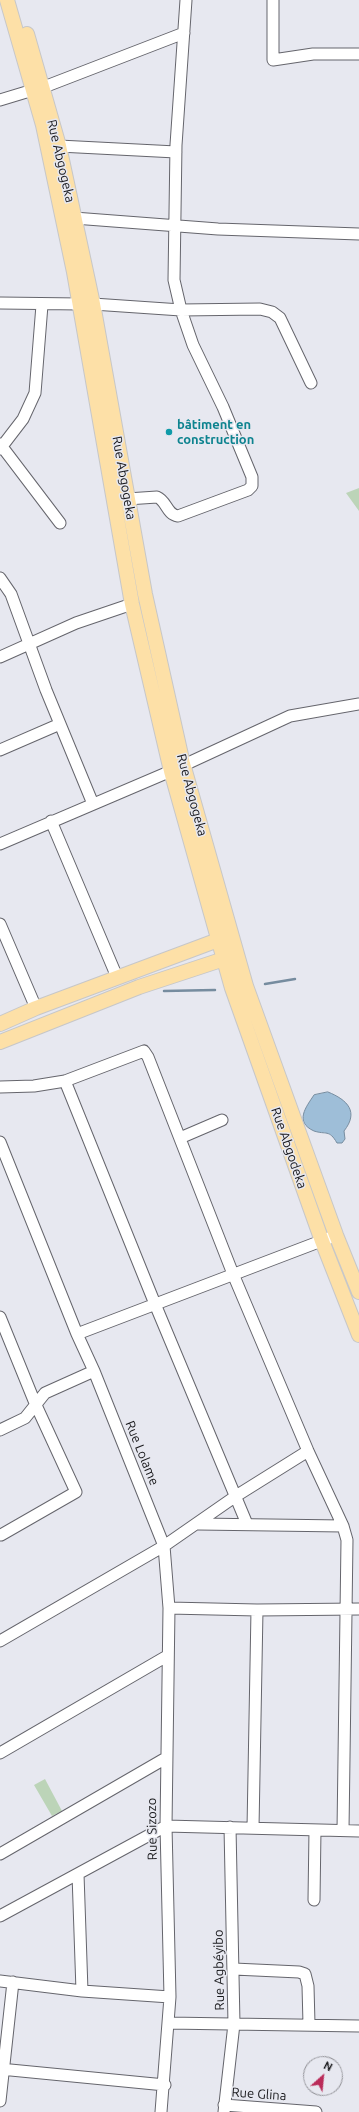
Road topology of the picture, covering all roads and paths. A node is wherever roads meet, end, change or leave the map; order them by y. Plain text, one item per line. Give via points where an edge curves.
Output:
1 (7, 0) edge
2 (16, 0) edge
3 (186, 0) edge
4 (272, 0) edge
5 (184, 33) junction
6 (359, 54) edge
7 (38, 88) junction
8 (0, 100) edge
9 (59, 146) junction
10 (176, 152) junction
11 (74, 218) junction
12 (176, 226) junction
13 (359, 234) edge
14 (0, 302) edge
15 (86, 304) junction
16 (42, 305) junction
17 (181, 310) junction
18 (311, 383) dead end
19 (1, 446) edge
20 (127, 499) junction
21 (60, 523) dead end
22 (0, 578) edge
23 (132, 604) junction
24 (30, 644) junction
25 (0, 657) edge
26 (359, 704) edge
27 (60, 724) junction
28 (0, 750) edge
29 (177, 767) junction
30 (93, 804) junction
31 (51, 821) junction
32 (0, 844) edge
33 (0, 924) edge
34 (224, 938) junction
35 (230, 958) junction
36 (117, 977) junction
37 (36, 1008) junction
38 (0, 1024) edge
39 (0, 1042) edge
40 (65, 1081) junction
41 (0, 1087) edge
42 (222, 1120) dead end
43 (180, 1138) junction
44 (0, 1142) edge
45 (336, 1235) junction
46 (322, 1241) junction
47 (233, 1274) junction
48 (359, 1292) edge
49 (155, 1304) junction
50 (0, 1317) edge
51 (78, 1334) junction
52 (359, 1335) edge
53 (94, 1372) junction
54 (35, 1403) junction
55 (0, 1430) edge
56 (308, 1451) junction
57 (236, 1496) junction
58 (198, 1524) junction
59 (247, 1524) junction
60 (343, 1526) junction
61 (1, 1534) dead end
62 (164, 1546) junction
63 (169, 1608) junction
64 (346, 1609) junction
65 (359, 1609) edge
66 (257, 1610) junction
67 (0, 1641) edge
68 (167, 1656) junction
69 (0, 1753) edge
70 (166, 1758) junction
71 (166, 1826) junction
72 (230, 1828) junction
73 (253, 1828) junction
74 (315, 1830) junction
75 (343, 1830) junction
76 (359, 1831) edge
77 (0, 1854) edge
78 (78, 1874) junction
79 (314, 1900) dead end
80 (0, 1916) edge
81 (234, 1969) junction
82 (0, 1981) edge
83 (13, 1982) junction
84 (82, 1990) junction
85 (170, 1997) junction
86 (168, 2023) junction
87 (234, 2024) junction
88 (309, 2024) junction
89 (359, 2026) edge
90 (2, 2069) edge
91 (165, 2085) junction
92 (0, 2101) edge
93 (224, 2109) edge
94 (280, 2111) edge
95 (161, 2112) edge
96 (316, 2112) edge

1 - 7 main road, Rue Abgogeka
2 - 7 main road, Rue Abgogeka
3 - 5 street
4 - 6 street via 273,60 313,54
5 - 7 street
5 - 10 street
7 - 8 street
7 - 9 main road, Rue Abgogeka
7 - 15 main road, Rue Abgogeka via 43,125
9 - 10 street
9 - 11 main road, Rue Abgogeka
10 - 12 street
11 - 12 street
11 - 15 main road, Rue Abgogeka
12 - 13 street
12 - 17 street via 174,280
14 - 16 street
15 - 16 street
15 - 17 street
15 - 20 main road, Rue Abgogeka
15 - 23 main road, Rue Abgogeka
16 - 19 street via 35,393 23,419
17 - 18 street via 260,309 272,312 280,318
17 - 20 street via 193,344 236,434 252,476 252,486 248,490 178,516 169,512 161,498
19 - 21 street
20 - 29 main road, Rue Abgogeka
22 - 24 street via 11,594
23 - 24 street via 76,623
23 - 29 main road, Rue Abgogeka
24 - 25 street
24 - 27 street
26 - 29 street via 290,716
27 - 28 street
27 - 30 street
29 - 30 street
29 - 34 main road, Rue Abgogeka
30 - 31 street
31 - 32 street
31 - 36 street
33 - 37 street
34 - 35 main road, Rue Abgogeka
34 - 36 main road
35 - 39 main road via 139,987
35 - 45 main road, Rue Abgodeka
35 - 46 main road, Rue Abgodeka
36 - 37 main road
37 - 38 main road
40 - 41 street via 34,1086
40 - 43 street via 144,1051
40 - 49 street
42 - 43 street
43 - 47 street
44 - 51 street, Rue Lolame
45 - 46 street
45 - 48 main road, Rue Abgodeka
46 - 47 street
46 - 52 main road, Rue Abgodeka
47 - 49 street
47 - 56 street
49 - 51 street
49 - 57 street
50 - 54 street
51 - 53 street, Rue Lolame
53 - 54 street via 45,1393
53 - 62 street, Rue Lolame
54 - 55 street via 25,1418
54 - 61 street via 76,1492
56 - 57 street
56 - 60 street
57 - 58 street
57 - 59 street
58 - 59 street
58 - 62 street
59 - 60 street
60 - 64 street via 348,1561
62 - 63 street, Rue Sizozo
62 - 67 street
63 - 66 street
63 - 68 street, Rue Sizozo
64 - 65 street
64 - 66 street
64 - 75 street
66 - 73 street
68 - 69 street
68 - 70 street, Rue Sizozo
70 - 71 street, Rue Sizozo
70 - 77 street
71 - 72 street
71 - 78 street
71 - 85 street, Rue Sizozo
72 - 73 street
72 - 81 street, Rue Agbéyibo
73 - 74 street
74 - 75 street
74 - 79 street
75 - 76 street
78 - 80 street
78 - 84 street
81 - 87 street, Rue Agbéyibo
81 - 88 street via 305,1974
82 - 83 street
83 - 84 street
83 - 90 street
84 - 85 street
85 - 86 street, Rue Sizozo
86 - 87 street
86 - 91 street, Rue Sizozo
87 - 88 street
87 - 93 street, Rue Agbéyibo
88 - 89 street
90 - 91 street
90 - 92 street
91 - 95 street, Rue Sizozo
93 - 94 street, Rue Glina
94 - 96 street, Rue Glina

